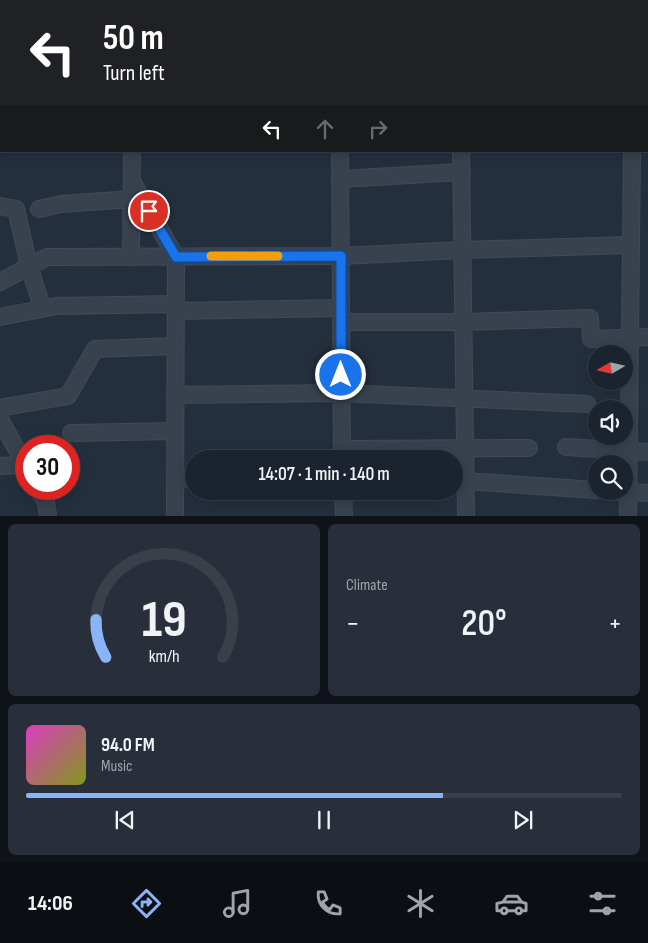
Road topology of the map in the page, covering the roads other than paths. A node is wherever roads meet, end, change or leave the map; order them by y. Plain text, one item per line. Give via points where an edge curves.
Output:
1 (132, 152) edge
2 (340, 152) edge
3 (462, 152) edge
4 (632, 152) edge
5 (462, 172) junction
6 (340, 179) junction
7 (132, 181) junction
8 (132, 199) junction
9 (0, 206) edge
10 (39, 209) dead end
11 (631, 245) junction
12 (462, 250) junction
13 (341, 256) junction
14 (131, 257) junction
15 (176, 257) junction
16 (29, 266) junction
17 (0, 282) edge
18 (42, 307) junction
19 (175, 308) junction
20 (341, 315) junction
21 (0, 317) edge
22 (463, 322) junction
23 (630, 337) junction
24 (648, 337) edge
25 (175, 346) junction
26 (341, 392) junction
27 (175, 395) junction
28 (463, 400) junction
29 (587, 404) dead end
30 (0, 408) edge
31 (0, 419) edge
32 (175, 431) junction
33 (72, 433) dead end
34 (15, 446) edge
35 (464, 448) junction
36 (529, 448) dead end
37 (566, 448) dead end
38 (342, 450) edge
39 (423, 450) edge
40 (629, 452) junction
41 (648, 452) edge
42 (629, 455) edge
43 (0, 466) edge
44 (15, 466) edge
45 (185, 478) edge
46 (175, 479) junction
47 (465, 481) junction
48 (588, 489) edge
49 (633, 493) edge
50 (648, 494) edge
51 (45, 500) edge
52 (343, 500) edge
53 (628, 500) edge
54 (48, 516) edge
55 (175, 516) edge
56 (344, 516) edge
57 (466, 516) edge
58 (628, 516) edge

1 - 7 street
2 - 6 street
3 - 5 street
4 - 11 street
5 - 6 street
5 - 12 street
6 - 13 street
7 - 8 street
7 - 15 street
8 - 10 street via 60,204
8 - 14 street
9 - 16 street via 16,209
11 - 12 street
11 - 23 street
12 - 13 street
12 - 22 street
13 - 15 street
13 - 20 street
14 - 15 street
14 - 16 street via 47,257
15 - 19 street
16 - 17 street
16 - 18 street
18 - 19 street
18 - 21 street
19 - 20 street
19 - 25 street
20 - 22 street
20 - 26 street
22 - 23 street via 590,318 591,339
22 - 28 street
23 - 24 street
23 - 40 street
25 - 27 street
25 - 30 street via 95,349 68,396
26 - 27 street
26 - 28 street
26 - 38 street
27 - 32 street
28 - 29 street
28 - 35 street
31 - 34 street
32 - 33 street
32 - 46 street
35 - 36 street
35 - 39 street
35 - 47 street
37 - 40 street
40 - 41 street
40 - 42 street
43 - 44 street
45 - 46 street
46 - 55 street
47 - 48 street
47 - 57 street
49 - 50 street
51 - 54 street
52 - 56 street
53 - 58 street

